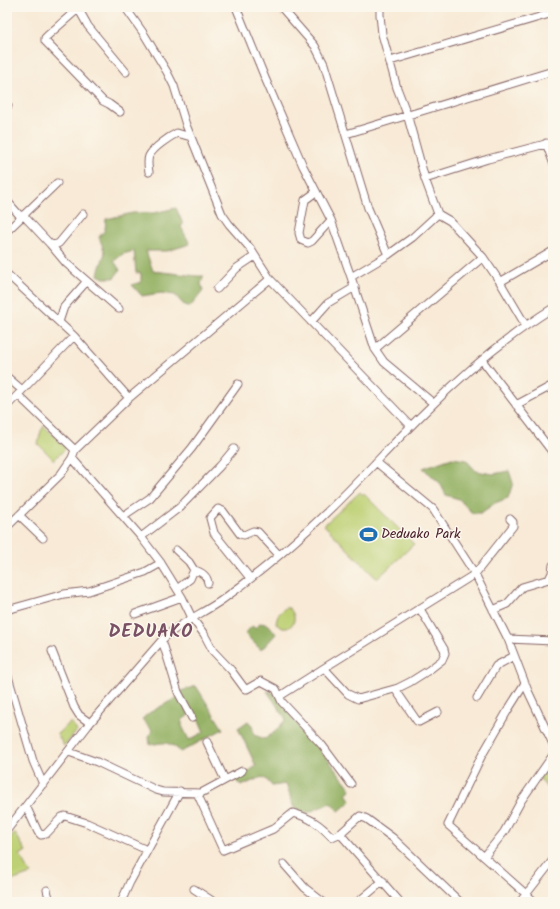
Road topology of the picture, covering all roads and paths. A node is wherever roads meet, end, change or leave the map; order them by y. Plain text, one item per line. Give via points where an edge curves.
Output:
1 (125, 7) edge
2 (236, 7) edge
3 (281, 7) edge
4 (380, 7) edge
5 (79, 8) edge
6 (553, 13) edge
7 (390, 61) junction
8 (553, 71) edge
9 (126, 72) dead end
10 (120, 112) dead end
11 (407, 114) junction
12 (346, 134) junction
13 (191, 137) junction
14 (550, 143) edge
15 (553, 162) edge
16 (149, 172) dead end
17 (425, 178) junction
18 (57, 183) dead end
19 (316, 192) junction
20 (7, 202) edge
21 (83, 214) dead end
22 (438, 214) junction
23 (22, 216) junction
24 (330, 220) junction
25 (7, 231) edge
26 (50, 244) junction
27 (553, 250) edge
28 (255, 256) junction
29 (388, 256) junction
30 (483, 257) junction
31 (7, 274) edge
32 (352, 277) junction
33 (270, 279) junction
34 (87, 281) junction
35 (500, 282) junction
36 (355, 287) junction
37 (217, 289) dead end
38 (553, 308) edge
39 (118, 309) dead end
40 (59, 322) junction
41 (311, 322) junction
42 (526, 326) junction
43 (74, 336) junction
44 (375, 349) junction
45 (482, 360) junction
46 (7, 377) edge
47 (238, 384) dead end
48 (553, 385) edge
49 (20, 393) junction
50 (129, 398) junction
51 (433, 403) junction
52 (516, 405) junction
53 (7, 406) edge
54 (410, 426) junction
55 (234, 449) dead end
56 (75, 450) junction
57 (553, 453) edge
58 (72, 458) junction
59 (376, 462) junction
60 (19, 515) junction
61 (123, 516) junction
62 (510, 519) dead end
63 (7, 527) edge
64 (141, 537) junction
65 (43, 538) dead end
66 (176, 550) dead end
67 (279, 555) junction
68 (161, 563) junction
69 (553, 565) edge
70 (194, 570) junction
71 (475, 574) junction
72 (250, 578) junction
73 (208, 583) dead end
74 (178, 589) junction
75 (182, 597) junction
76 (7, 610) edge
77 (420, 610) junction
78 (493, 610) junction
79 (135, 614) dead end
80 (192, 618) junction
81 (508, 639) junction
82 (162, 640) junction
83 (553, 641) edge
84 (52, 651) dead end
85 (514, 656) junction
86 (324, 668) junction
87 (7, 673) edge
88 (525, 683) junction
89 (394, 689) junction
90 (280, 696) junction
91 (477, 698) dead end
92 (11, 699) edge
93 (438, 712) dead end
94 (192, 718) dead end
95 (90, 723) junction
96 (208, 742) dead end
97 (553, 744) edge
98 (69, 752) junction
99 (553, 755) edge
100 (242, 771) dead end
101 (225, 780) junction
102 (44, 784) junction
103 (351, 784) dead end
104 (180, 791) junction
105 (197, 793) junction
106 (26, 806) junction
107 (8, 826) edge
108 (342, 833) junction
109 (147, 850) junction
110 (484, 857) junction
111 (553, 860) edge
112 (284, 864) dead end
113 (383, 881) junction
114 (194, 889) dead end
115 (47, 890) dead end
116 (526, 893) junction
117 (50, 902) edge
118 (121, 902) edge
119 (214, 902) edge
120 (323, 902) edge
121 (358, 902) edge
122 (400, 902) edge
123 (460, 902) edge
124 (520, 902) edge
125 (535, 902) edge

1 - 13 street via 167,72
2 - 19 street
3 - 12 street via 315,46 324,64
4 - 7 street via 382,34
5 - 9 street via 88,26
5 - 10 street via 47,36 45,41 103,101
6 - 7 street
7 - 11 street
8 - 11 street
11 - 12 street
11 - 17 street
12 - 29 street via 368,208
13 - 16 street via 177,133 161,144 150,154
13 - 28 street via 222,214
14 - 15 street
14 - 17 street
17 - 22 street
18 - 23 street
19 - 24 street
19 - 24 street via 305,200 299,233 301,240 308,243
20 - 23 street
21 - 26 street via 59,243
22 - 29 street
22 - 30 street via 450,221
23 - 25 street
23 - 26 street
24 - 32 street
26 - 34 street via 66,263
27 - 35 street
28 - 33 street
28 - 37 street via 237,268
29 - 32 street
30 - 35 street
30 - 44 street
31 - 40 street
32 - 36 street
33 - 41 street
33 - 50 street
34 - 39 street
34 - 40 street via 64,307
35 - 42 street
36 - 41 street via 328,303
36 - 44 street
38 - 42 street
40 - 43 street
41 - 54 street
42 - 45 street
43 - 49 street
43 - 50 street
44 - 51 street via 384,362
45 - 51 street
45 - 52 street
46 - 49 street
47 - 61 street via 192,448 150,498
48 - 52 street
49 - 53 street
49 - 56 street
50 - 56 street
51 - 54 street
52 - 57 street
54 - 59 street
55 - 64 street via 180,508
56 - 58 street
58 - 60 street via 61,474
58 - 61 street
59 - 67 street via 323,516
59 - 71 street via 433,509
60 - 63 street
60 - 65 street
61 - 64 street
62 - 71 street via 513,526
64 - 68 street
66 - 70 street
67 - 72 street
67 - 72 street via 258,532 240,534 223,510 218,509 210,518 214,533
68 - 74 street
68 - 76 street via 145,572 96,589 64,594
69 - 78 street via 549,579 522,587 507,604
70 - 73 street via 206,576
70 - 74 street via 190,579
71 - 77 street
71 - 78 street
72 - 80 street via 215,605
74 - 75 street
75 - 79 street
75 - 80 street
77 - 86 street
77 - 89 street via 444,649 444,656 429,670
78 - 81 street
80 - 82 street
80 - 90 street via 217,657 231,670 243,688 247,689 261,681 274,687
81 - 83 street
81 - 85 street
82 - 94 street via 180,697
82 - 95 street
84 - 95 street via 74,707 79,715
85 - 88 street
85 - 91 street via 496,666
86 - 89 street via 355,698
86 - 90 street
87 - 92 street
88 - 97 street
88 - 110 street via 480,757 448,823 448,827
89 - 93 street via 416,721 419,722
90 - 103 street via 282,702 322,745
92 - 102 street
95 - 98 street
96 - 101 street
98 - 102 street
98 - 104 street via 97,762 156,790
99 - 110 street via 520,801 504,832
100 - 101 street
101 - 105 street
102 - 106 street
104 - 105 street
104 - 109 street
105 - 108 street via 223,850 273,829 293,813 318,823 332,837
106 - 107 street
106 - 109 street via 42,836 65,816
108 - 113 street
108 - 123 street via 360,816 367,819 392,838
109 - 118 street
110 - 116 street
111 - 116 street
112 - 120 street via 300,883
113 - 121 street
113 - 122 street
114 - 119 street
115 - 117 street
116 - 124 street
116 - 125 street

